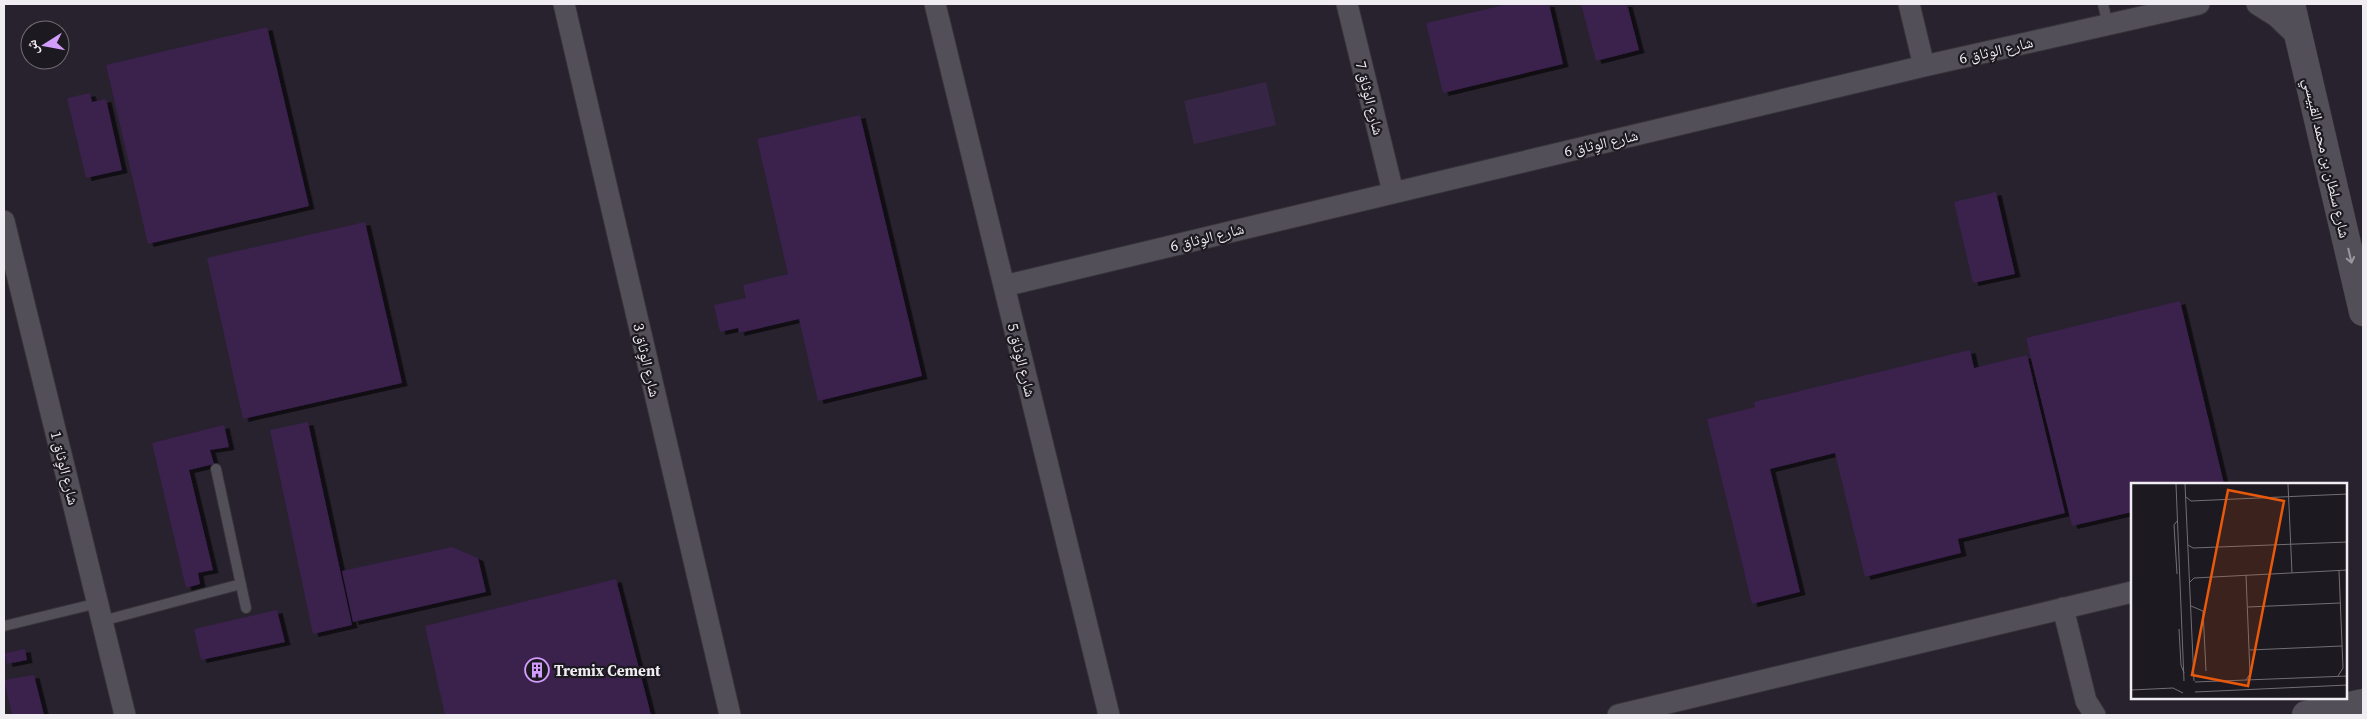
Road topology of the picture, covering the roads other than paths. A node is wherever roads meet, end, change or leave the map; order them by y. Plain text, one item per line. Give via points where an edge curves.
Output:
1 (564, 4) edge
2 (935, 4) edge
3 (1347, 4) edge
4 (1909, 4) edge
5 (2103, 4) edge
6 (2199, 4) edge
7 (2257, 4) edge
8 (2291, 4) edge
9 (2108, 25) junction
10 (2300, 39) junction
11 (1924, 66) junction
12 (1393, 192) junction
13 (4, 221) edge
14 (1004, 286) junction
15 (2363, 312) edge
16 (216, 469) dead end
17 (241, 584) junction
18 (2131, 592) edge
19 (246, 608) dead end
20 (2063, 608) junction
21 (100, 612) junction
22 (4, 626) edge
23 (2363, 703) edge
24 (2088, 710) edge
25 (125, 715) edge
26 (730, 715) edge
27 (1109, 715) edge
28 (1618, 715) edge
29 (2306, 715) edge

1 - 26 street, شارع الوِثاق 3
2 - 14 street, شارع الوِثاق 5
3 - 12 street, شارع الوِثاق 7
4 - 11 street
5 - 9 lane
6 - 9 street, شارع الوِثاق 6
7 - 10 street via 2276,16
8 - 10 main road, شارع سلطان بن محمد القبيسي
9 - 11 street, شارع الوِثاق 6
10 -> 15 main road, شارع سلطان بن محمد القبيسي
11 - 12 street, شارع الوِثاق 6
12 - 14 street, شارع الوِثاق 6
13 - 21 street, شارع الوِثاق 1
14 - 27 street, شارع الوِثاق 5
16 - 17 lane
17 - 19 lane
17 - 21 lane
18 - 20 street
20 - 24 street
20 - 28 street
21 - 22 lane
21 - 25 street, شارع الوِثاق 1
23 - 29 main road

